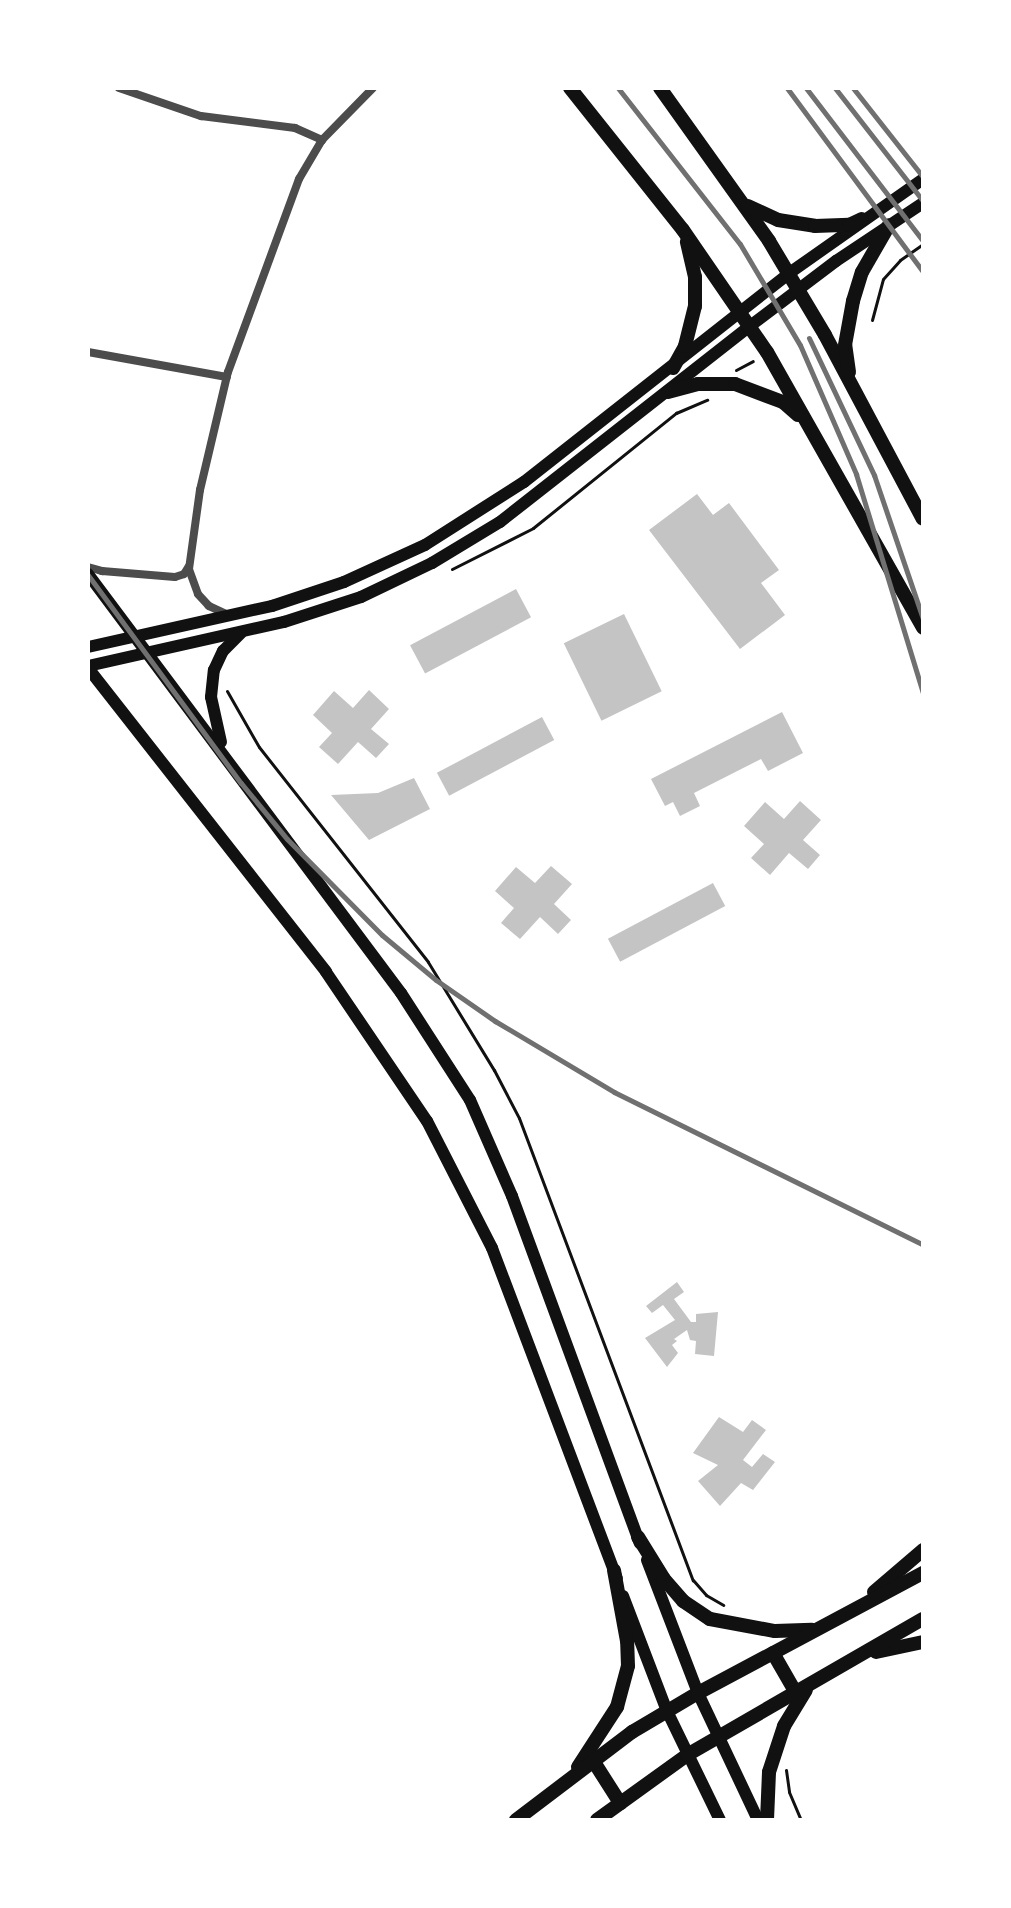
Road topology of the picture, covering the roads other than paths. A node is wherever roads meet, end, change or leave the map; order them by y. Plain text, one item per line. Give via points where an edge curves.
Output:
1 (119, 88) edge
2 (373, 88) edge
3 (570, 88) edge
4 (660, 88) edge
5 (322, 140) junction
6 (923, 179) edge
7 (743, 203) junction
8 (923, 203) edge
9 (862, 219) junction
10 (889, 225) junction
11 (683, 230) junction
12 (788, 274) junction
13 (798, 290) junction
14 (741, 313) junction
15 (750, 326) junction
16 (88, 352) edge
17 (673, 368) junction
18 (227, 377) junction
19 (851, 384) junction
20 (668, 392) junction
21 (808, 423) junction
22 (923, 519) edge
23 (189, 561) junction
24 (88, 567) edge
25 (88, 574) edge
26 (236, 616) junction
27 (923, 628) edge
28 (241, 633) junction
29 (137, 636) junction
30 (88, 647) edge
31 (150, 652) junction
32 (88, 667) edge
33 (226, 757) junction
34 (638, 1537) junction
35 (923, 1550) edge
36 (614, 1570) junction
37 (923, 1573) edge
38 (848, 1612) junction
39 (923, 1619) edge
40 (816, 1630) junction
41 (923, 1642) edge
42 (773, 1653) junction
43 (864, 1656) junction
44 (802, 1690) junction
45 (698, 1693) junction
46 (667, 1711) junction
47 (717, 1737) junction
48 (687, 1755) junction
49 (594, 1762) junction
50 (563, 1787) junction
51 (620, 1803) junction
52 (516, 1820) edge
53 (597, 1820) edge
54 (720, 1820) edge
55 (758, 1820) edge
56 (767, 1820) edge

1 - 5 street via 201,116 295,128
2 - 5 street
3 - 11 main road
4 - 7 main road
5 - 18 street via 299,179
6 - 9 main road
7 - 9 main road via 797,224 849,225
7 - 12 main road
8 - 10 main road
9 - 12 main road
10 - 13 main road
10 - 19 main road via 862,272 853,301 845,345
11 - 14 main road
11 - 17 main road via 693,264 695,306
12 - 13 main road
12 - 14 main road
13 - 15 main road
13 - 19 main road
14 - 15 main road
14 - 17 main road
15 - 20 main road
15 - 21 main road
16 - 18 street
17 - 26 main road via 524,482 425,545 344,582
18 - 23 street via 207,451
19 - 22 main road
20 - 21 main road via 698,384 735,384 783,402
20 - 28 main road via 500,522 432,563 361,597
21 - 27 main road
23 - 24 street via 186,573 175,577
23 - 26 street via 198,594 217,612
25 - 29 main road
26 - 29 main road
28 - 31 main road
28 - 33 main road via 219,661 211,697
29 - 30 main road
29 - 31 main road
31 - 32 main road
31 - 33 main road
32 - 36 main road via 326,972 427,1121 492,1248
33 - 34 main road via 401,993 470,1100 512,1196
34 - 40 main road via 683,1601 710,1619 775,1631
34 - 45 main road
35 - 38 main road
36 - 46 main road
36 - 50 main road via 627,1641 624,1687 606,1727
37 - 38 main road
38 - 40 main road
39 - 43 main road
40 - 42 main road
41 - 43 main road
42 - 44 main road
42 - 45 main road
43 - 44 main road
44 - 47 main road
44 - 56 main road via 775,1752 766,1787
45 - 46 main road
45 - 47 main road
46 - 48 main road
46 - 49 main road
47 - 48 main road
47 - 55 main road
48 - 51 main road
48 - 54 main road
49 - 50 main road
49 - 51 main road
50 - 52 main road
51 - 53 main road

